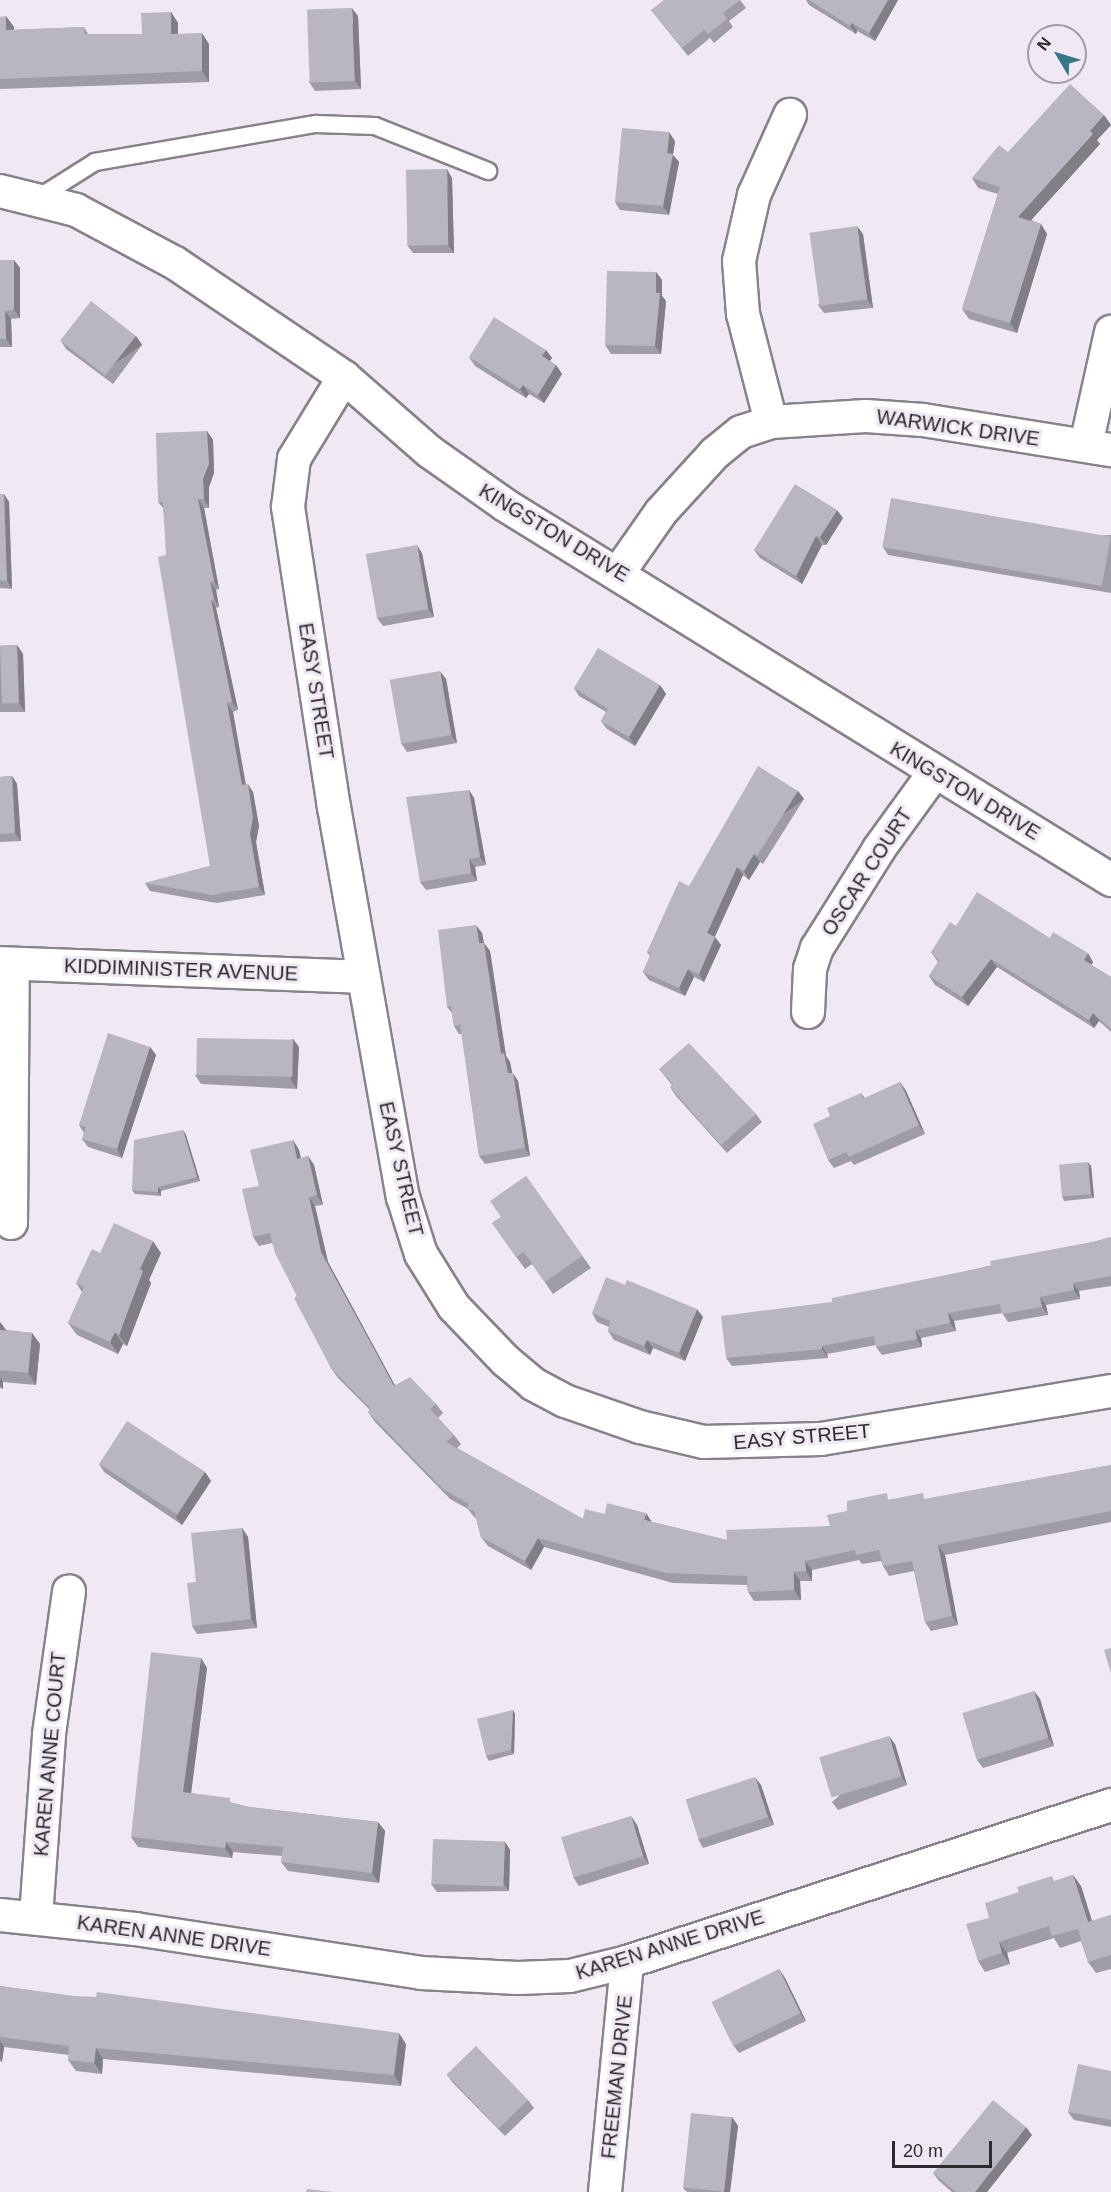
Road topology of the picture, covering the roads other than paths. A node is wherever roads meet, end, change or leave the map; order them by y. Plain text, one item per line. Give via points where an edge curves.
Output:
1 (790, 115) dead end
2 (488, 171) dead end
3 (0, 191) edge
4 (38, 198) junction
5 (1111, 332) edge
6 (344, 377) junction
7 (771, 422) junction
8 (1099, 448) edge
9 (619, 572) junction
10 (934, 773) junction
11 (1111, 880) edge
12 (6, 964) edge
13 (363, 977) junction
14 (808, 1012) dead end
15 (11, 1223) dead end
16 (1111, 1391) edge
17 (69, 1591) dead end
18 (1111, 1805) edge
19 (0, 1916) edge
20 (36, 1917) junction
21 (627, 1962) junction
22 (605, 2192) edge

1 - 7 street via 754,195 739,261 743,314
2 - 4 lane via 375,126 316,124 95,162
3 - 4 street, KINGSTON DRIVE
4 - 6 street, KINGSTON DRIVE via 76,210 175,263
5 - 8 street
6 - 9 street, KINGSTON DRIVE via 464,477
6 - 13 street, EASY STREET via 294,459 288,507
7 - 8 street, WARWICK DRIVE via 866,416 911,419
7 - 9 street, WARWICK DRIVE via 741,432 715,453 661,512
9 - 10 street, KINGSTON DRIVE
10 - 11 street, KINGSTON DRIVE
10 - 14 street, OSCAR COURT via 879,849 817,948 810,969
12 - 13 street, KIDDIMINISTER AVENUE
12 - 15 street
13 - 16 street, EASY STREET via 403,1197 421,1254 436,1282 479,1334 533,1384 557,1397 671,1435 704,1442 750,1444 820,1439
17 - 20 street, KAREN ANNE COURT via 49,1734
18 - 21 street, KAREN ANNE DRIVE
19 - 20 street, KAREN ANNE DRIVE
20 - 21 street, KAREN ANNE DRIVE via 146,1930 420,1973 518,1978 570,1976
21 - 22 street, FREEMAN DRIVE

